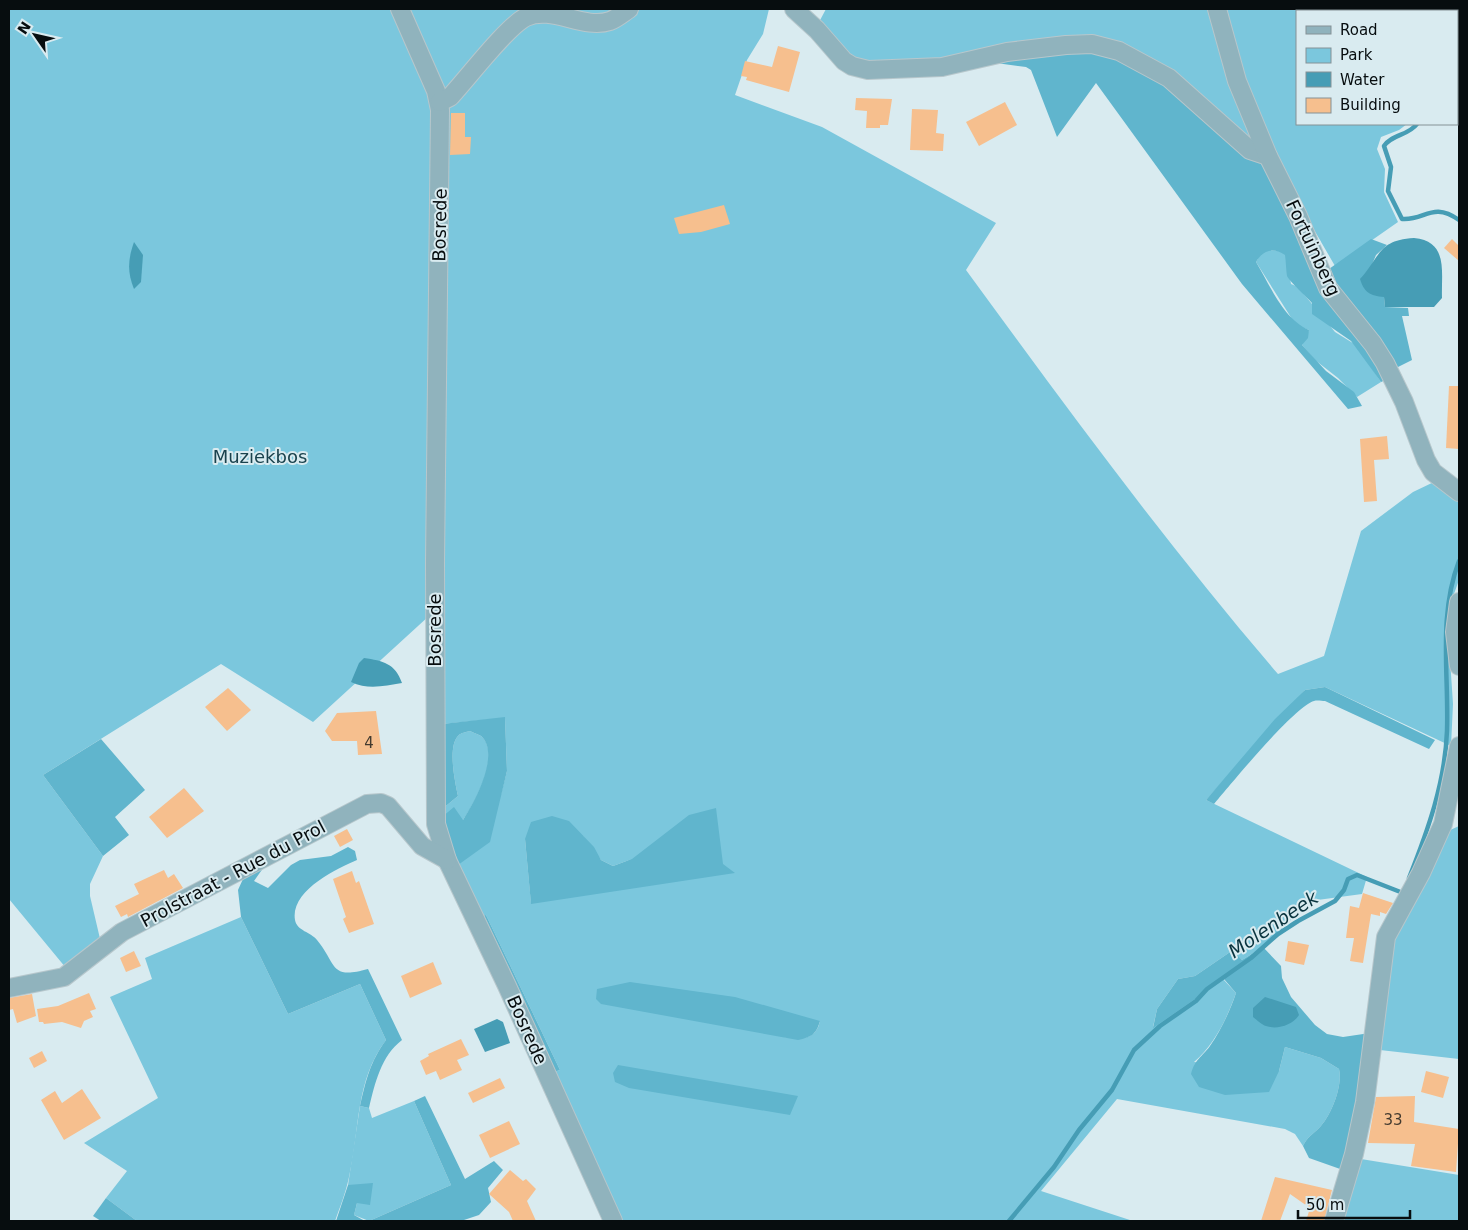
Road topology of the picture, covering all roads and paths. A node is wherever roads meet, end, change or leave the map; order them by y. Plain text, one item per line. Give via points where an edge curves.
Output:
1 (400, 9) edge
2 (629, 9) edge
3 (794, 9) edge
4 (1217, 9) edge
5 (440, 102) junction
6 (1268, 156) junction
7 (1459, 492) edge
8 (1459, 602) edge
9 (1459, 666) edge
10 (1459, 746) edge
11 (447, 860) junction
12 (9, 988) edge
13 (613, 1221) edge
14 (1334, 1221) edge

1 - 5 street, Bosrede
2 - 5 street via 610,21 594,23 539,14 526,17 450,97
3 - 6 street via 844,61 868,70 942,67 1007,52 1066,45 1092,44 1119,51 1169,78 1250,150
4 - 6 street, Fortuinberg via 1238,81
5 - 11 street, Bosrede via 435,782 436,824
6 - 7 street, Fortuinberg via 1328,288 1385,363 1433,472
8 - 9 street via 1455,626
10 - 14 street via 1443,824 1421,874 1386,937 1365,1102
11 - 12 street, Prolstraat - Rue du Prol via 422,846 388,806 374,802 122,932 64,977
11 - 13 street, Bosrede

